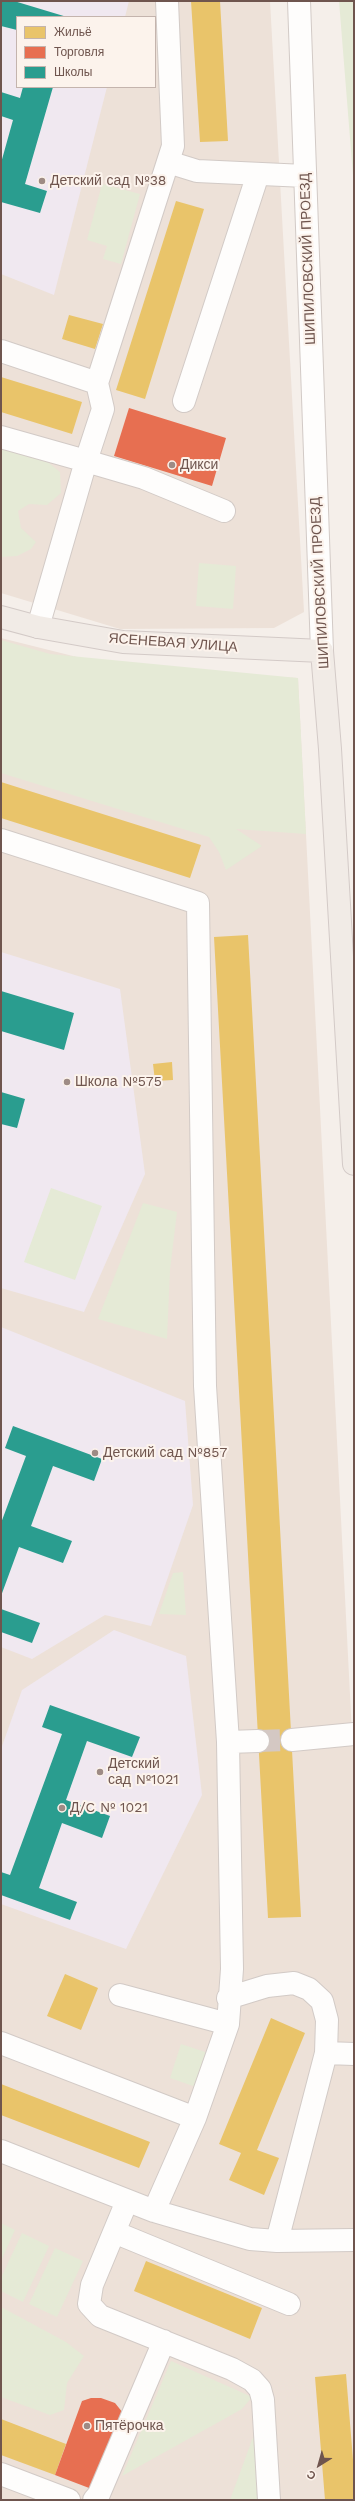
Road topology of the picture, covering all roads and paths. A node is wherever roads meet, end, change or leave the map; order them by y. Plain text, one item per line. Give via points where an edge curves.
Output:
1 (167, 1) edge
2 (299, 1) edge
3 (168, 162) junction
4 (258, 174) junction
5 (305, 176) junction
6 (1, 351) edge
7 (97, 383) junction
8 (184, 401) dead end
9 (1, 437) edge
10 (86, 461) junction
11 (224, 511) dead end
12 (1, 617) edge
13 (38, 628) junction
14 (322, 651) junction
15 (1, 840) edge
16 (352, 1077) edge
17 (354, 1164) edge
18 (354, 1734) edge
19 (292, 1740) tunnel mouth
20 (258, 1741) tunnel mouth
21 (228, 1742) junction
22 (120, 1995) dead end
23 (228, 1998) junction
24 (228, 2024) junction
25 (1, 2043) edge
26 (326, 2053) junction
27 (354, 2054) edge
28 (195, 2118) junction
29 (1, 2151) edge
30 (127, 2201) junction
31 (154, 2211) junction
32 (114, 2232) junction
33 (354, 2240) edge
34 (277, 2241) junction
35 (289, 2304) dead end
36 (164, 2341) junction
37 (1, 2474) edge
38 (69, 2500) edge
39 (94, 2500) edge
40 (269, 2500) edge

1 - 3 street via 173,146
2 - 5 street, ШИПИЛОВСКИЙ ПРОЕЗД
3 - 4 street via 197,171
3 - 7 street
4 - 5 street
4 - 8 street
5 - 14 street, ШИПИЛОВСКИЙ ПРОЕЗД
6 - 7 street
7 - 10 street via 102,410
9 - 10 street
10 - 11 street via 144,478
10 - 13 street
12 - 13 main road, ЯСЕНЕВАЯ УЛИЦА
13 - 14 main road, ЯСЕНЕВАЯ УЛИЦА via 123,642
14 - 16 main road, ШИПИЛОВСКИЙ ПРОЕЗД
15 - 21 street via 198,904 205,1386
16 - 17 main road, ШИПИЛОВСКИЙ ПРОЕЗД
18 - 19 street
20 - 21 street
21 - 23 street via 232,1969
22 - 24 street
23 - 24 street
23 - 26 street via 267,1986 294,1983 309,1989 322,2001 326,2020
24 - 28 street
25 - 28 street
26 - 27 street
26 - 34 street
28 - 31 street
29 - 30 street
30 - 31 street
30 - 32 street
31 - 34 street via 250,2239
32 - 35 street
32 - 36 street via 92,2285 89,2304 100,2316
33 - 34 street
36 - 39 street via 99,2494
36 - 40 street via 232,2369 252,2380 260,2389 263,2400
37 - 38 street

